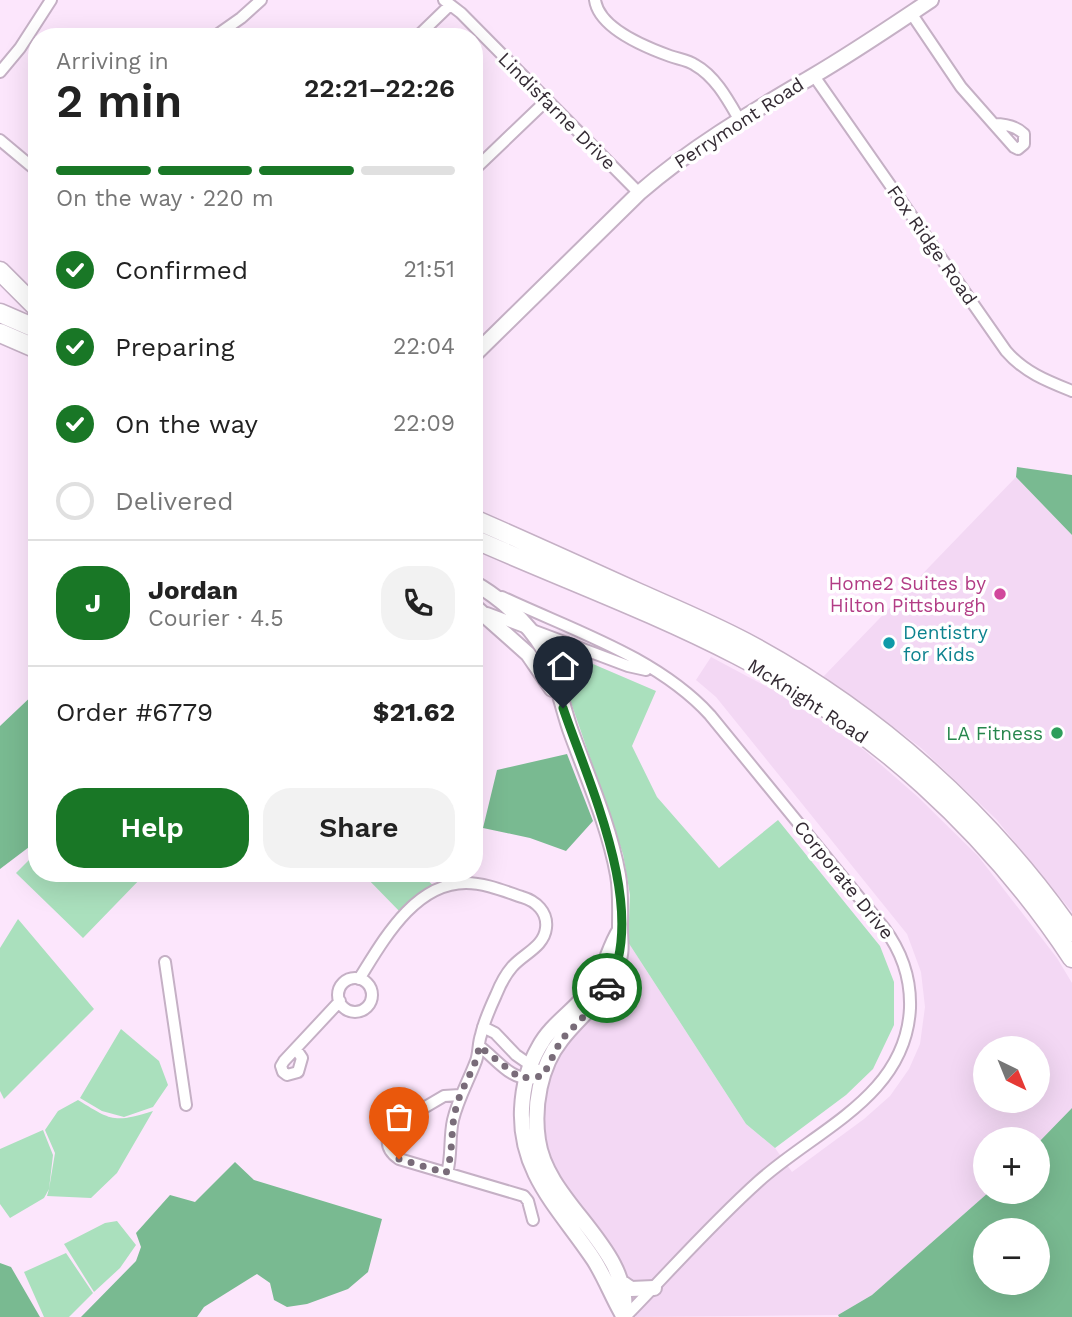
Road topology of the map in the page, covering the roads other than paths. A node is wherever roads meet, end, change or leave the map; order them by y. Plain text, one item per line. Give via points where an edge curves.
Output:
1 (51, 0) edge
2 (261, 0) edge
3 (595, 0) edge
4 (931, 0) edge
5 (447, 2) edge
6 (911, 13) junction
7 (33, 28) edge
8 (227, 28) edge
9 (425, 28) edge
10 (473, 28) edge
11 (28, 36) edge
12 (483, 38) edge
13 (0, 72) edge
14 (814, 76) junction
15 (546, 101) junction
16 (739, 119) junction
17 (994, 124) dead end
18 (0, 140) edge
19 (483, 161) edge
20 (28, 163) edge
21 (639, 193) junction
22 (0, 271) edge
23 (28, 299) edge
24 (0, 313) edge
25 (28, 325) edge
26 (0, 335) edge
27 (28, 346) edge
28 (483, 346) edge
29 (1072, 391) edge
30 (483, 523) edge
31 (483, 544) edge
32 (483, 587) edge
33 (483, 588) edge
34 (483, 610) edge
35 (483, 614) edge
36 (529, 629) junction
37 (653, 671) junction
38 (563, 708) junction
39 (620, 930) junction
40 (1072, 932) edge
41 (1072, 958) edge
42 (165, 962) dead end
43 (359, 979) junction
44 (340, 1001) junction
45 (483, 1027) junction
46 (479, 1046) junction
47 (296, 1049) dead end
48 (529, 1072) junction
49 (543, 1076) junction
50 (460, 1095) junction
51 (186, 1105) dead end
52 (446, 1173) junction
53 (533, 1220) dead end
54 (621, 1282) junction
55 (654, 1288) junction
56 (625, 1317) edge

1 - 7 street
2 - 8 street
3 - 16 street via 604,20 633,40 698,66
4 - 6 street, Perrymont Road
5 - 9 street
5 - 10 street, Lindisfarne Drive
6 - 14 street, Perrymont Road
6 - 17 street via 961,87
11 - 13 street
12 - 15 street, Lindisfarne Drive
14 - 16 street, Perrymont Road
14 - 29 street, Fox Ridge Road via 1006,351 1033,374
15 - 19 street
15 - 21 street, Lindisfarne Drive
16 - 21 street, Perrymont Road
18 - 20 street
21 - 28 street, Perrymont Road
22 - 23 highway
24 - 25 highway
26 - 27 highway
30 - 40 highway, McKnight Road via 721,630 838,699 902,748 968,808
31 - 41 highway, McKnight Road via 689,631 761,668 830,712 958,818 1016,883
32 - 37 street, Corporate Drive via 632,656
33 - 36 street
34 - 36 street, Corporate Drive
35 - 38 street via 528,654
36 - 37 street, Corporate Drive
36 - 38 street via 547,655
37 - 55 street, Corporate Drive via 702,707 879,921 902,956 910,1001 902,1049 880,1084 758,1182
38 - 39 street via 613,856
39 - 48 street via 597,981 544,1039
39 - 49 street via 622,943 612,979 561,1040
42 - 51 street
43 - 44 street via 344,983
43 - 44 street via 368,984 372,994 365,1009 355,1012
43 - 45 street via 403,915 441,888 475,883 529,899 544,915 545,934 507,974
44 - 47 street
45 - 46 street
45 - 48 street via 495,1033
46 - 48 street via 514,1075
46 - 50 street
48 - 49 street
48 - 54 street via 522,1129 532,1170 602,1273 624,1317
49 - 54 street via 536,1128 543,1160
50 - 52 street
50 - 52 street via 443,1096 397,1122 387,1137 389,1149 399,1159
52 - 53 street via 524,1196
54 - 55 street via 631,1289
55 - 56 street, Corporate Drive

